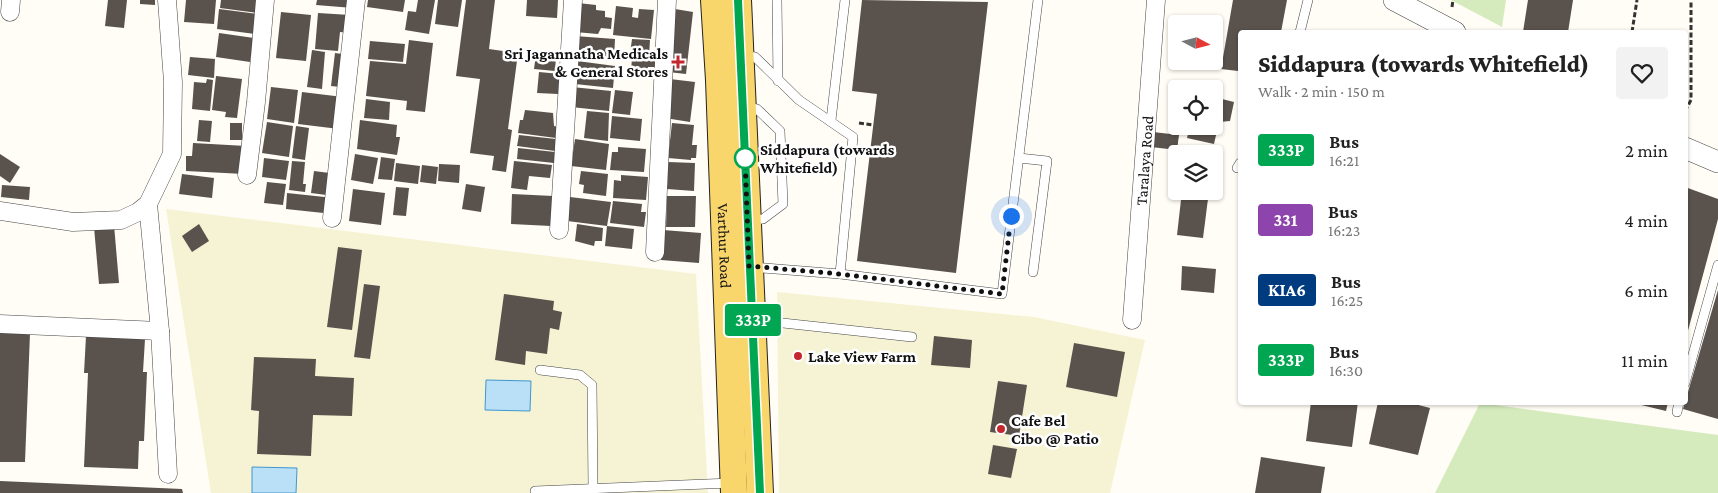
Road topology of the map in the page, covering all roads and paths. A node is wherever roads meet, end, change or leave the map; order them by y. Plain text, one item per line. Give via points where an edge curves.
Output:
1 (167, 0) edge
2 (265, 0) edge
3 (356, 0) edge
4 (573, 0) edge
5 (667, 0) edge
6 (714, 0) edge
7 (738, 0) edge
8 (777, 0) edge
9 (845, 0) edge
10 (1038, 0) edge
11 (1156, 0) edge
12 (1308, 0) edge
13 (1394, 0) edge
14 (1637, 0) edge
15 (1691, 0) edge
16 (1300, 30) edge
17 (1452, 30) edge
18 (1632, 30) edge
19 (741, 56) junction
20 (778, 81) junction
21 (1688, 106) edge
22 (743, 107) junction
23 (831, 120) junction
24 (1688, 149) edge
25 (1018, 158) junction
26 (1718, 162) edge
27 (247, 176) dead end
28 (148, 204) junction
29 (0, 210) edge
30 (332, 218) dead end
31 (748, 221) junction
32 (559, 230) dead end
33 (655, 252) dead end
34 (1718, 265) edge
35 (749, 266) junction
36 (1033, 272) dead end
37 (840, 274) junction
38 (753, 320) junction
39 (1132, 320) dead end
40 (0, 324) edge
41 (160, 331) junction
42 (912, 336) dead end
43 (540, 370) dead end
44 (1688, 372) edge
45 (168, 474) dead end
46 (593, 488) junction
47 (734, 488) edge
48 (535, 491) dead end
49 (760, 493) edge

1 - 28 street via 173,82 172,154
2 - 27 street
3 - 30 street
4 - 32 street
5 - 33 street
6 - 47 main road, Varthur Road
7 - 19 main road, Varthur Road
8 - 20 lane
9 - 23 lane
10 - 25 lane
11 - 39 street, Taralaya Road
12 - 16 lane
13 - 17 street
14 - 18 path
15 - 21 path via 1691,100
19 - 20 lane via 755,57
19 - 22 main road, Varthur Road
20 - 23 lane via 799,100
22 - 31 main road, Varthur Road
22 - 31 lane via 757,108 780,131 783,204 763,219
23 - 37 lane via 853,137
24 - 26 street
25 - 36 lane via 1047,161
25 - 37 lane via 1002,294
28 - 29 street via 120,220 72,222
28 - 41 street
31 - 35 main road, Varthur Road
34 - 44 lane
35 - 37 lane
35 - 38 main road, Varthur Road
38 - 42 lane
38 - 49 main road, Varthur Road
40 - 41 street
41 - 45 street
43 - 46 lane via 580,375 592,385
46 - 47 lane
46 - 48 lane

